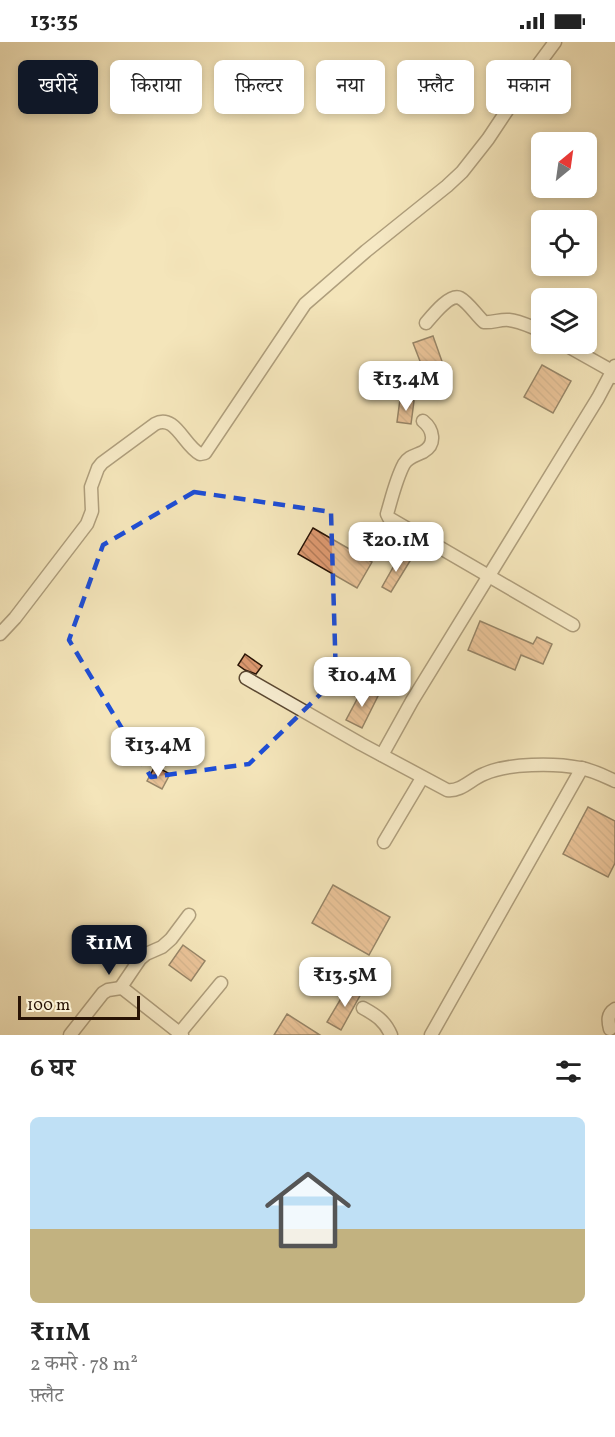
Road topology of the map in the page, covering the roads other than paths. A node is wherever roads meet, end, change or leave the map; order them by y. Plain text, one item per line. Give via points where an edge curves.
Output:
1 (555, 42) edge
2 (426, 323) dead end
3 (531, 326) edge
4 (582, 354) edge
5 (614, 372) edge
6 (423, 421) dead end
7 (490, 576) junction
8 (573, 625) dead end
9 (0, 634) edge
10 (246, 678) dead end
11 (382, 755) junction
12 (582, 768) junction
13 (422, 778) junction
14 (615, 782) edge
15 (384, 842) dead end
16 (189, 915) dead end
17 (221, 983) dead end
18 (121, 988) junction
19 (363, 1008) dead end
20 (615, 1009) edge
21 (610, 1029) dead end
22 (180, 1034) edge
23 (70, 1035) edge
24 (390, 1035) edge
25 (431, 1035) edge

1 - 9 street via 462,172 305,304 205,453 192,449 174,426 162,421 102,463 91,487 92,512 87,524
2 - 3 street via 454,297 487,323 511,320
4 - 5 street
5 - 7 street
6 - 7 street via 431,431 431,443 404,464 387,514
7 - 8 street
7 - 11 street
10 - 11 street
11 - 13 street
12 - 13 street via 521,766 494,770 452,791
12 - 14 street
12 - 25 street
13 - 15 street
16 - 18 street via 162,947 142,956
17 - 22 street
18 - 22 street
18 - 23 street via 103,993
19 - 24 street via 382,1020
20 - 21 street via 608,1018

